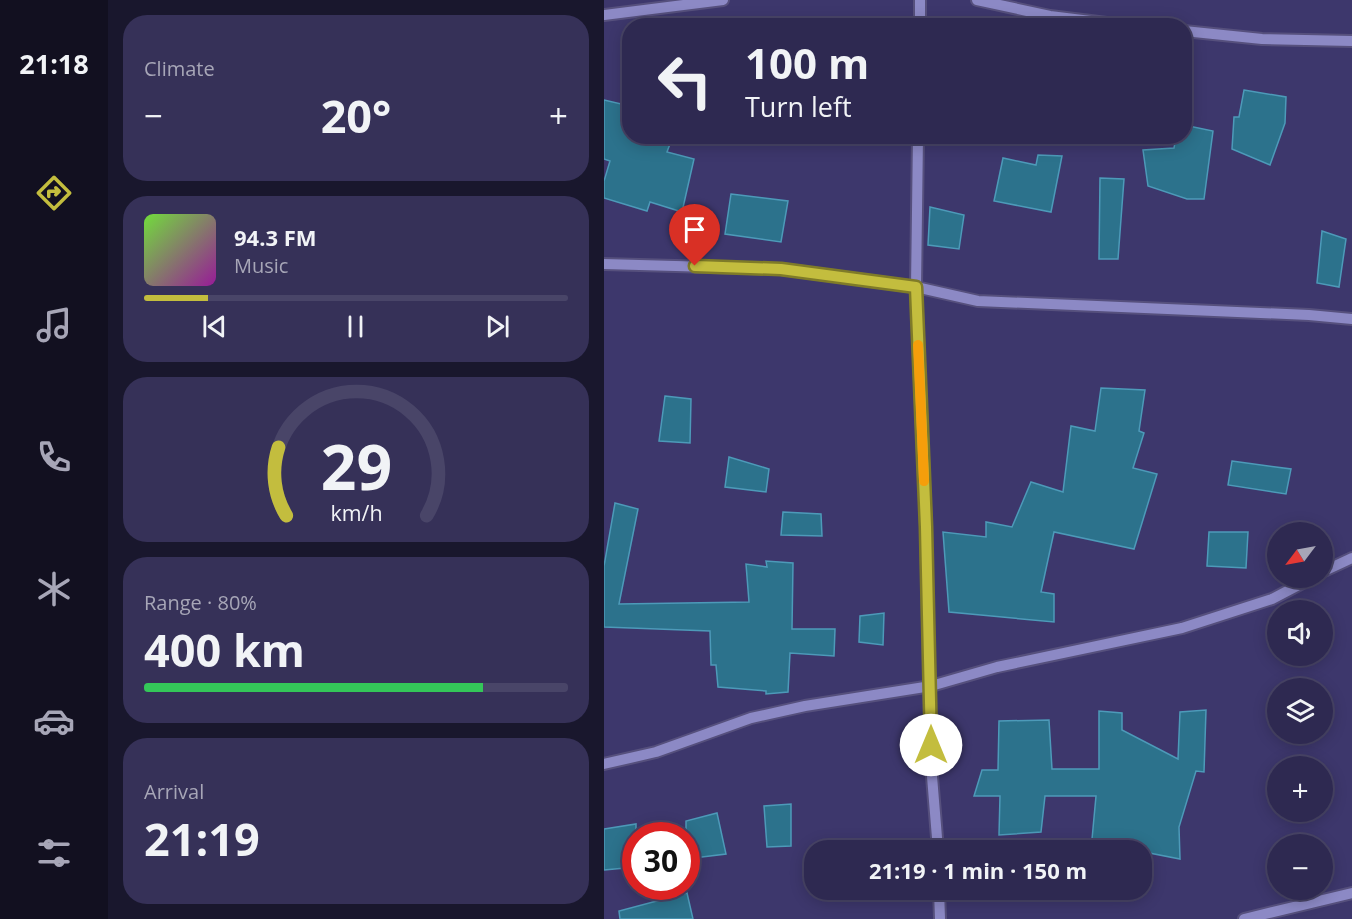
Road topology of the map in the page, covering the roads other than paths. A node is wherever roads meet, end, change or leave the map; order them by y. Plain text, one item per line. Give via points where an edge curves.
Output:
1 (723, 0) edge
2 (920, 0) edge
3 (978, 0) edge
4 (604, 15) edge
5 (920, 18) edge
6 (1066, 18) edge
7 (1192, 32) edge
8 (1351, 41) edge
9 (918, 144) edge
10 (604, 264) edge
11 (916, 287) junction
12 (1351, 319) edge
13 (1351, 558) edge
14 (1333, 567) edge
15 (1293, 588) edge
16 (931, 686) junction
17 (604, 764) edge
18 (937, 840) edge
19 (1351, 893) edge
20 (939, 900) edge
21 (940, 919) edge
22 (1244, 919) edge

1 - 4 street
2 - 5 street
3 - 6 street
7 - 8 street via 1262,39
9 - 11 street
10 - 11 street via 781,269
11 - 12 street via 978,301
11 - 16 street
13 - 14 street
15 - 16 street via 1272,599 1182,628 1009,664
16 - 17 street via 751,718 656,752
16 - 18 street via 931,764
19 - 22 street
20 - 21 street

